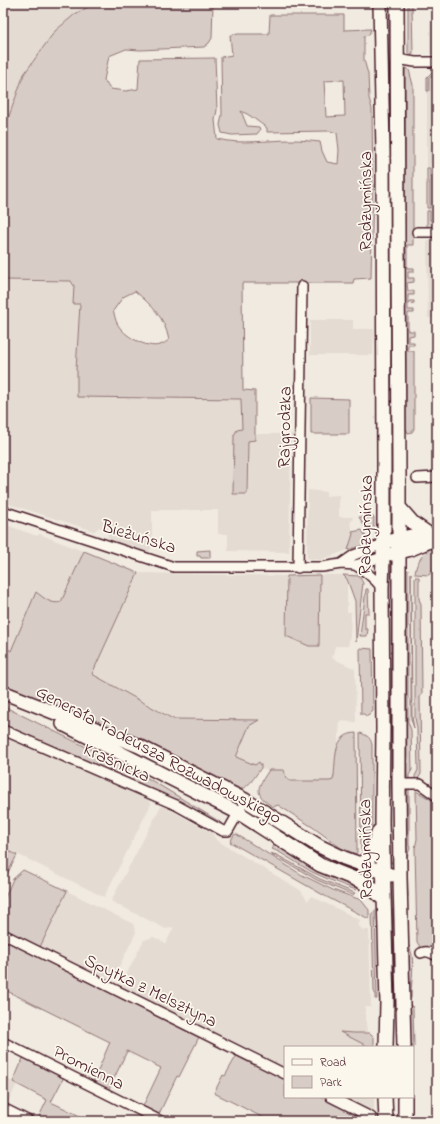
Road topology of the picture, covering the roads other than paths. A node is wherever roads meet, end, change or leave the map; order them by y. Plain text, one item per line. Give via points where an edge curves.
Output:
1 (380, 3) edge
2 (397, 3) edge
3 (397, 59) junction
4 (437, 62) edge
5 (382, 94) junction
6 (398, 94) junction
7 (417, 232) dead end
8 (437, 232) edge
9 (302, 286) dead end
10 (417, 478) dead end
11 (437, 478) edge
12 (399, 507) junction
13 (3, 511) edge
14 (434, 536) edge
15 (399, 538) junction
16 (383, 550) junction
17 (399, 552) junction
18 (341, 564) junction
19 (355, 565) junction
20 (298, 568) junction
21 (382, 588) junction
22 (4, 692) edge
23 (3, 730) edge
24 (399, 784) junction
25 (437, 796) edge
26 (245, 800) junction
27 (239, 813) junction
28 (382, 822) junction
29 (360, 864) junction
30 (384, 876) junction
31 (400, 878) junction
32 (360, 881) junction
33 (384, 900) junction
34 (3, 934) edge
35 (421, 953) dead end
36 (437, 956) edge
37 (3, 1042) edge
38 (386, 1046) edge
39 (404, 1046) edge
40 (284, 1074) edge
41 (333, 1098) edge
42 (385, 1098) edge
43 (405, 1098) edge
44 (3, 1108) edge
45 (371, 1117) dead end
46 (28, 1121) edge
47 (161, 1121) edge
48 (386, 1121) edge
49 (405, 1121) edge

1 - 5 main road, Radzymińska
2 - 3 main road, Radzymińska
3 - 4 street
3 - 6 main road, Radzymińska
5 - 6 main road
5 - 16 main road, Radzymińska
6 - 12 main road, Radzymińska
7 - 8 street
9 - 20 street, Rajgrodzka
10 - 11 street
12 - 14 main road via 413,523
12 - 15 main road, Radzymińska
13 - 20 street, Bieżuńska via 174,567
14 - 15 main road via 409,535
14 - 17 main road, Bieżuńska
15 - 16 main road
15 - 17 main road, Radzymińska
16 - 17 main road, Bieżuńska
16 - 18 street, Bieżuńska via 354,555
16 - 19 street, Bieżuńska
16 - 21 main road, Radzymińska
17 - 24 main road, Radzymińska
18 - 19 street, Bieżuńska
18 - 20 street, Bieżuńska via 322,568
19 - 21 street, Bieżuńska via 367,571
21 - 28 main road, Radzymińska
22 - 26 main road, Generała Tadeusza Rozwadowskiego via 139,746
22 - 27 main road, Generała Tadeusza Rozwadowskiego
23 - 27 street, Kraśnicka via 176,805 223,831 228,831
24 - 25 street via 420,784
24 - 31 main road, Radzymińska
26 - 27 street, Kraśnicka
26 - 29 main road, Generała Tadeusza Rozwadowskiego via 319,846
27 - 32 main road, Generała Tadeusza Rozwadowskiego via 320,865
28 - 29 main road via 370,857
28 - 30 main road, Radzymińska
29 - 30 main road, Generała Tadeusza Rozwadowskiego
30 - 31 main road
30 - 32 main road via 371,882
30 - 33 main road, Radzymińska
31 - 39 main road, Radzymińska
32 - 33 main road
33 - 38 main road, Radzymińska
34 - 40 street, Spytka z Melsztyna
35 - 36 street via 425,951
37 - 47 street, Promienna
41 - 45 street
42 - 48 main road
43 - 49 main road
44 - 46 street

